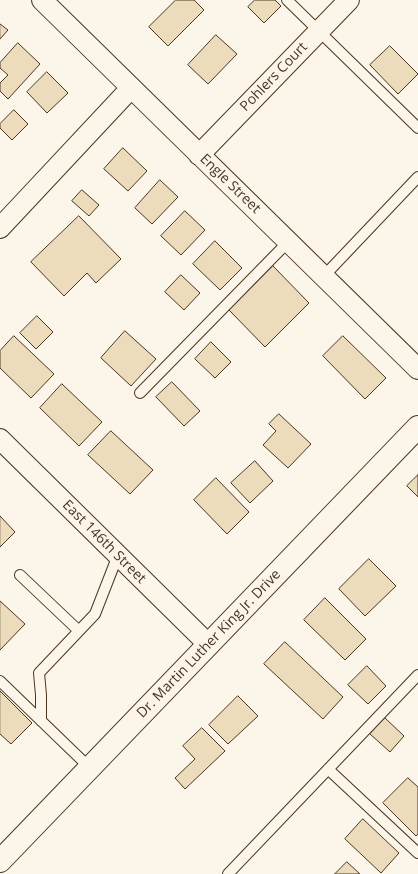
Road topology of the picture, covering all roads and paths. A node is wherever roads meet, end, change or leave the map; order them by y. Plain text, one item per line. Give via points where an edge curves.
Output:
1 (42, 0) edge
2 (287, 0) edge
3 (349, 0) edge
4 (319, 31) junction
5 (131, 88) junction
6 (418, 128) edge
7 (199, 154) junction
8 (418, 177) edge
9 (0, 228) edge
10 (288, 242) junction
11 (324, 276) junction
12 (418, 369) edge
13 (140, 393) dead end
14 (418, 427) edge
15 (0, 439) edge
16 (118, 555) junction
17 (20, 575) dead end
18 (79, 631) junction
19 (209, 645) junction
20 (418, 675) edge
21 (0, 681) edge
22 (41, 721) junction
23 (90, 768) junction
24 (328, 769) junction
25 (418, 854) edge
26 (0, 861) edge
27 (228, 874) edge

1 - 5 street, Engle Street
2 - 4 lane
3 - 4 street, Pohlers Court
4 - 6 lane
4 - 7 street, Pohlers Court
5 - 7 street, Engle Street
5 - 9 street
7 - 10 street, Engle Street
8 - 11 lane
10 - 11 street, Engle Street
10 - 13 lane
11 - 12 street, Engle Street
14 - 19 street, Dr. Martin Luther King Jr. Drive
15 - 16 street, East 146th Street
16 - 18 lane via 95,614
16 - 19 street, East 146th Street
17 - 18 lane
18 - 22 lane via 39,673
19 - 23 street, Dr. Martin Luther King Jr. Drive
20 - 24 lane
21 - 22 lane
22 - 23 lane
23 - 26 street, Dr. Martin Luther King Jr. Drive
24 - 25 lane
24 - 27 lane

